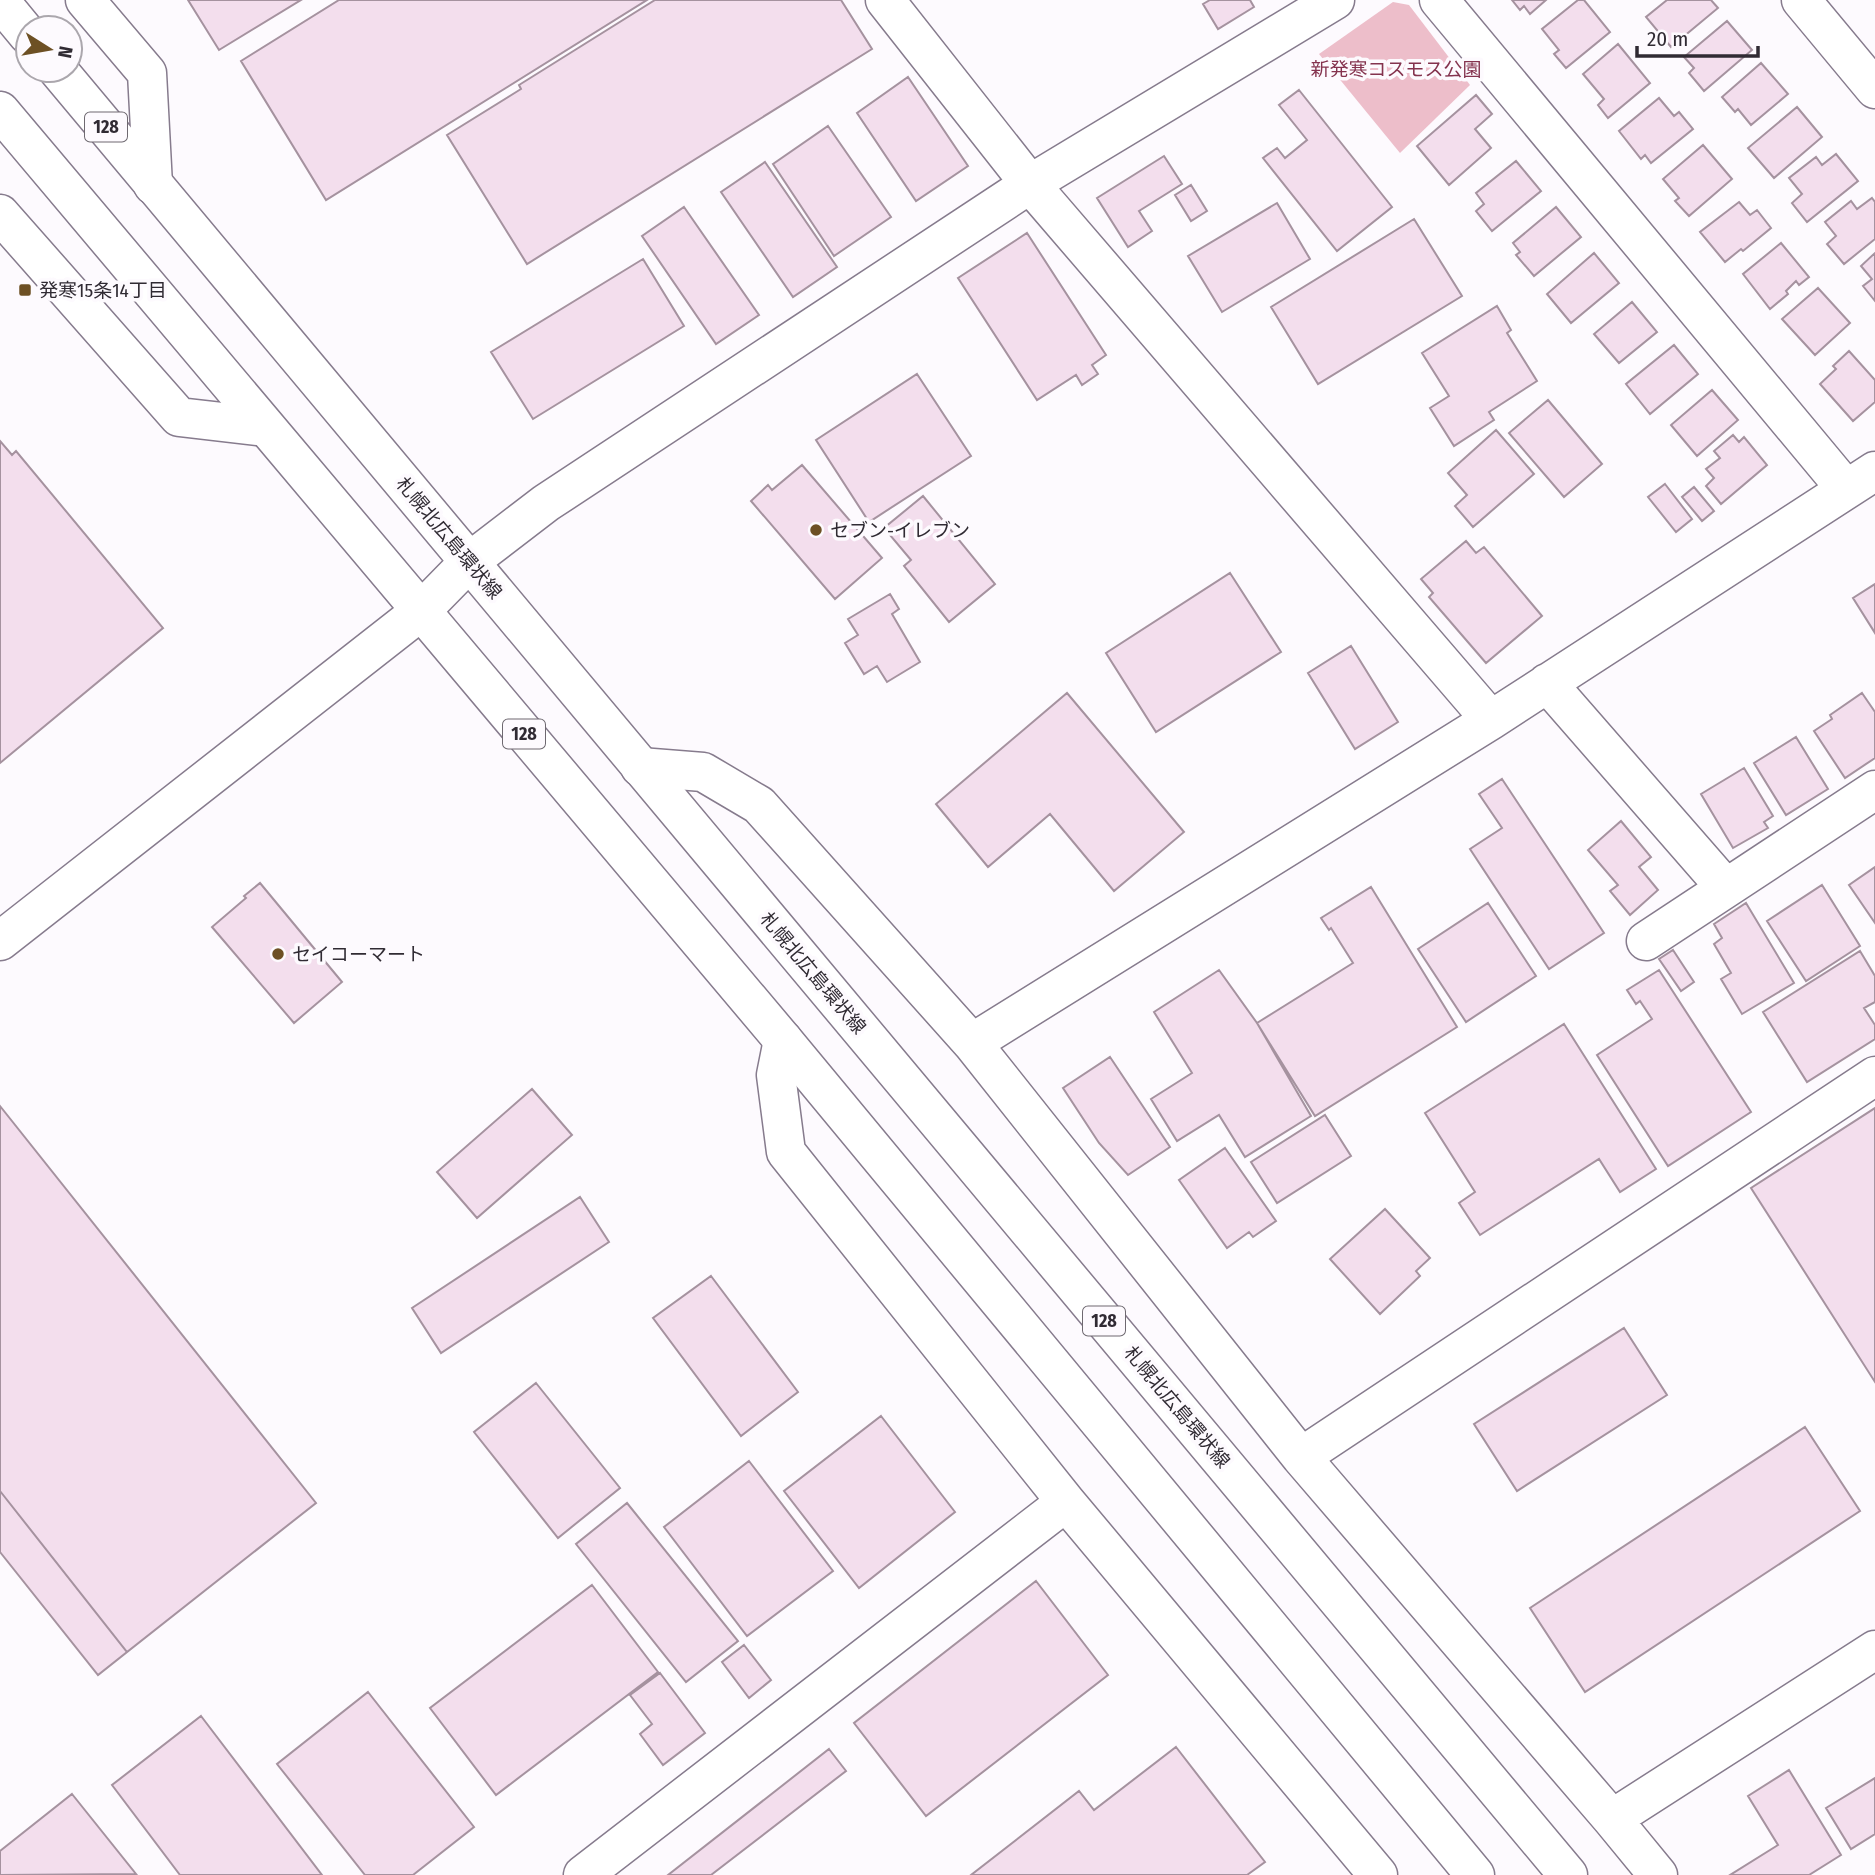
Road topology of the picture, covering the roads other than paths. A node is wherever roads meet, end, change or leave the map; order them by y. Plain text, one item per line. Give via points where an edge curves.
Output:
1 (85, 0) edge
2 (885, 0) edge
3 (1335, 0) edge
4 (1439, 0) edge
5 (1801, 0) edge
6 (0, 1) edge
7 (14, 18) edge
8 (70, 84) edge
9 (1875, 89) edge
10 (0, 111) edge
11 (1030, 184) junction
12 (153, 185) junction
13 (0, 214) edge
14 (265, 427) junction
15 (1861, 480) edge
16 (470, 562) junction
17 (421, 611) junction
18 (1547, 683) junction
19 (1491, 720) junction
20 (640, 767) junction
21 (1875, 790) edge
22 (1725, 887) junction
23 (0, 941) edge
24 (1646, 941) dead end
25 (783, 1040) junction
26 (972, 1043) junction
27 (1875, 1076) edge
28 (1301, 1457) junction
29 (1066, 1502) junction
30 (1875, 1650) edge
31 (1612, 1819) junction
32 (583, 1875) edge
33 (1378, 1875) edge
34 (1475, 1875) edge
35 (1568, 1875) edge
36 (1658, 1875) edge

1 - 12 street via 147,73
2 - 11 street
3 - 11 street
4 - 15 street
5 - 9 street
6 - 7 street
8 - 12 street, 札幌北広島環状線 / 128
10 - 14 street, 128
11 - 16 street via 546,503
11 - 19 street
12 - 16 street, 札幌北広島環状線 / 128
13 - 14 street via 179,417
14 - 17 street, 128
15 - 18 street
16 - 17 street
16 - 20 street, 札幌北広島環状線 / 128
17 - 23 street
17 - 25 street, 128
18 - 19 street
18 - 22 street
19 - 26 street
20 - 26 street via 703,772 759,805
20 - 35 street, 札幌北広島環状線 / 128
21 - 22 street
22 - 24 street
25 - 29 street via 776,1075 786,1153
25 - 34 street, 128
26 - 28 street
27 - 28 street
28 - 31 street
29 - 32 street
29 - 33 street
30 - 31 street
31 - 36 street

